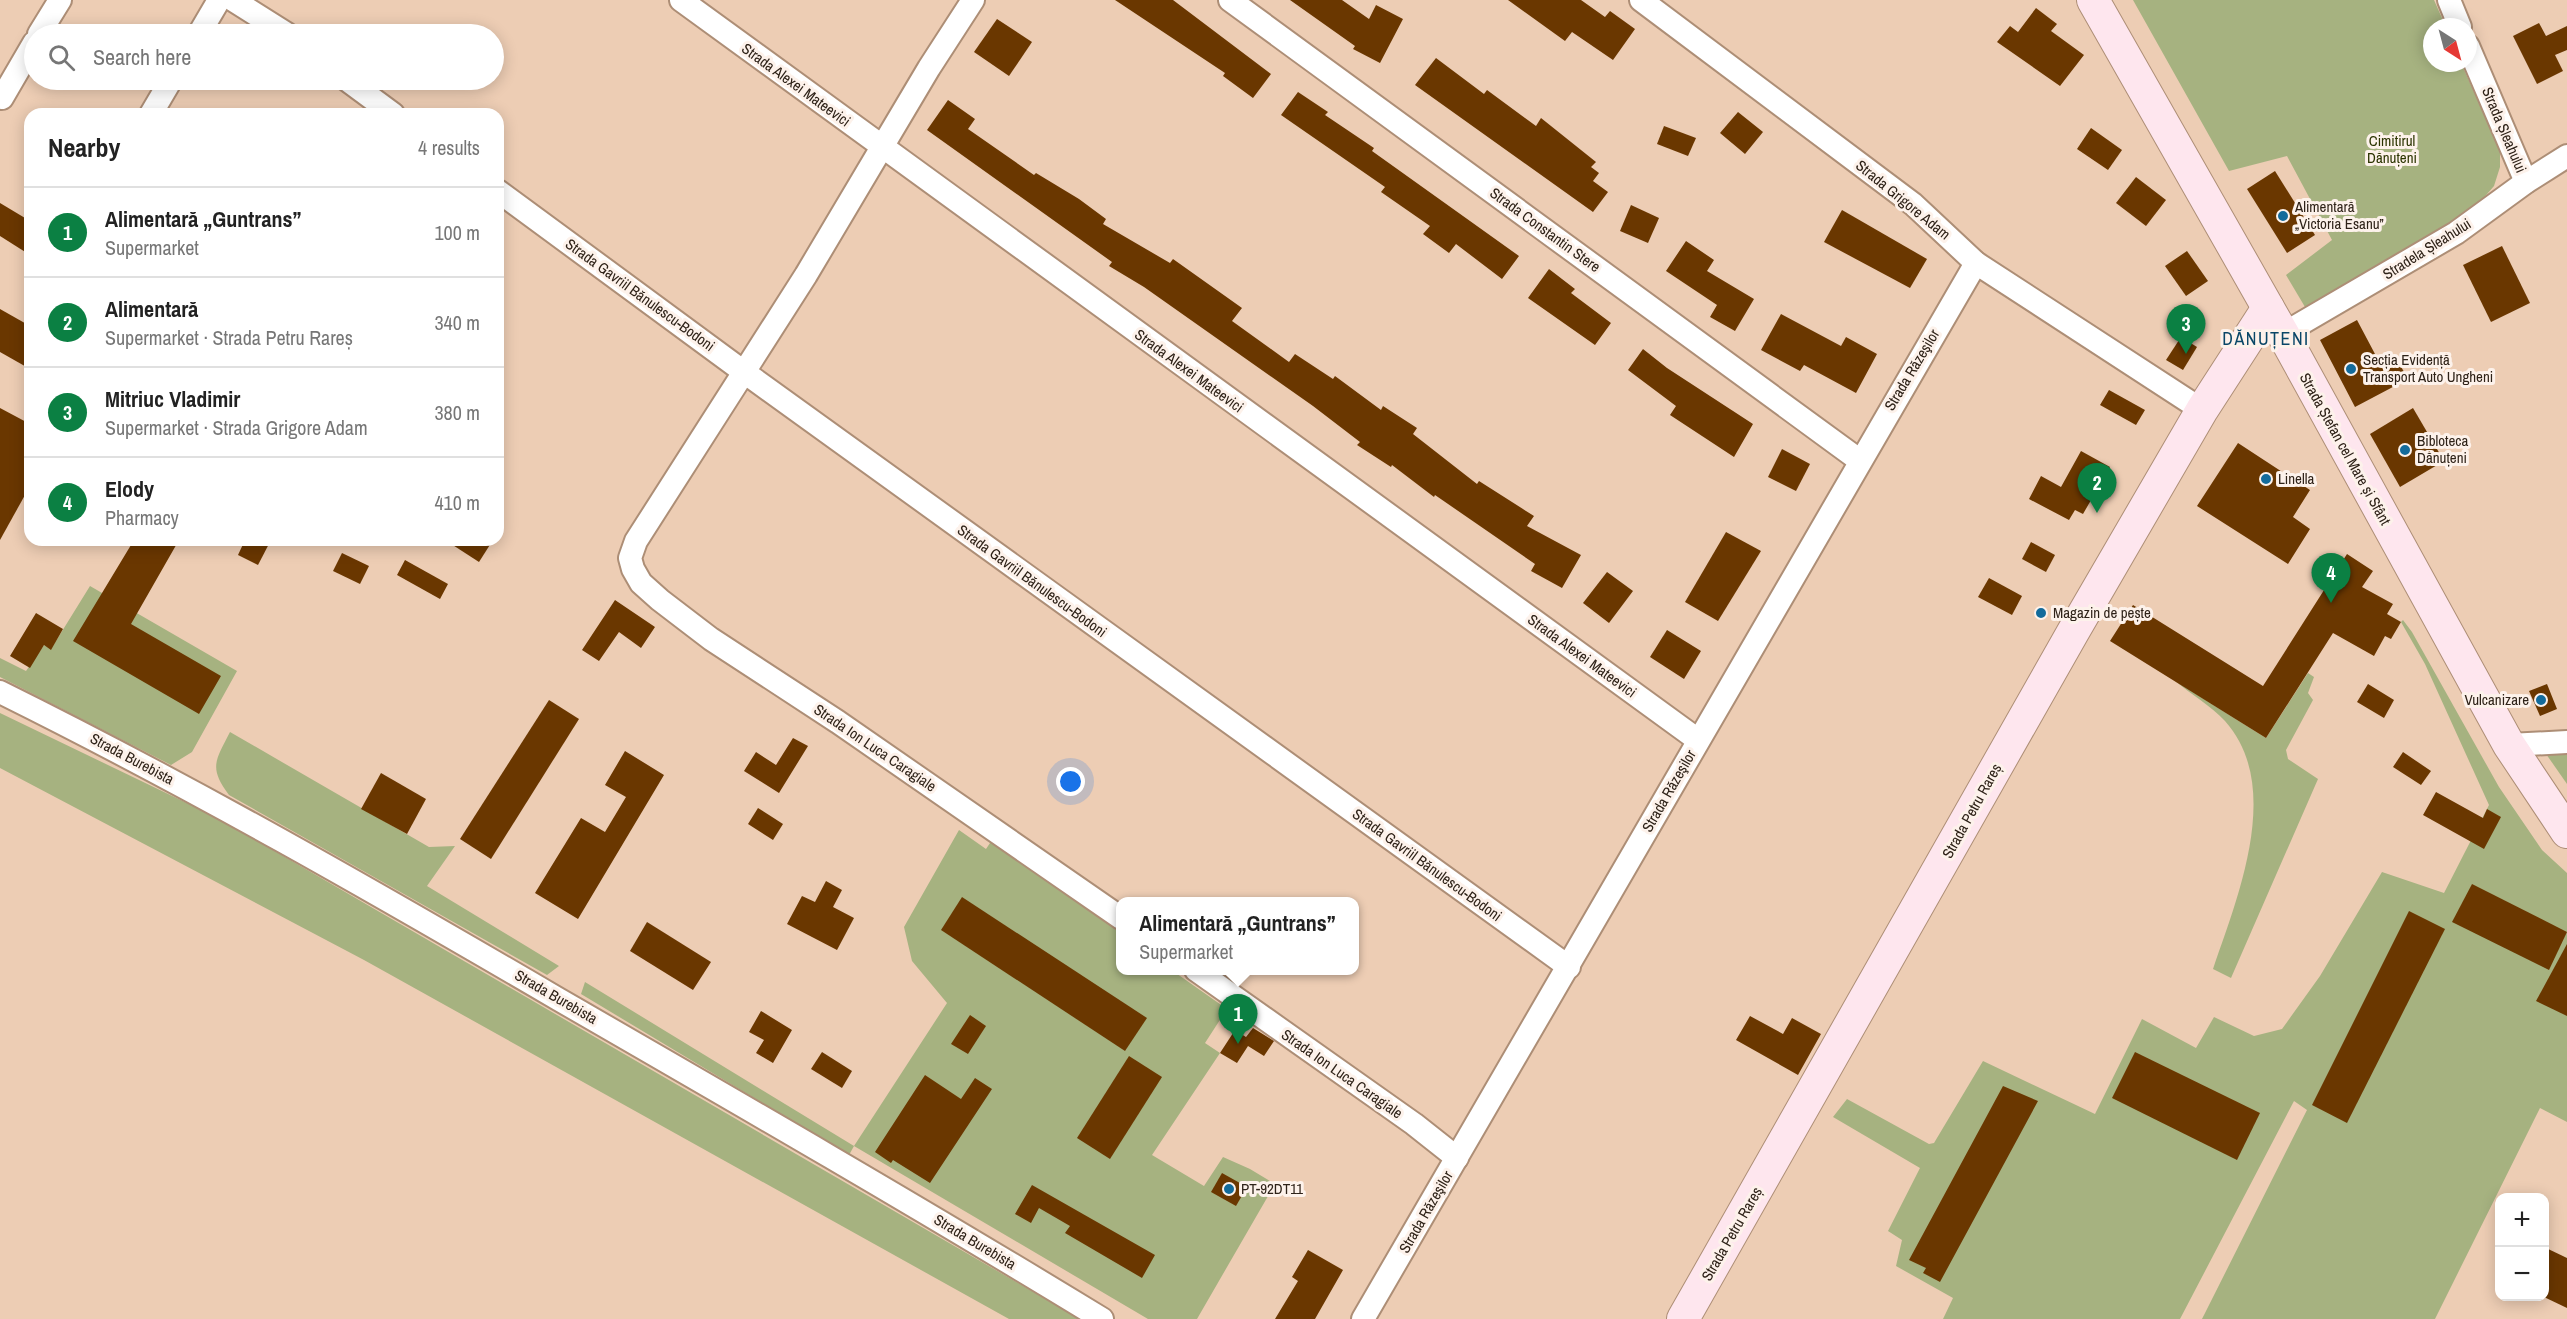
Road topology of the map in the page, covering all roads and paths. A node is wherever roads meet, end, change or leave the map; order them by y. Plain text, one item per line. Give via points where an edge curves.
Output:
1 (60, 0) edge
2 (219, 0) edge
3 (233, 0) edge
4 (681, 0) edge
5 (973, 0) edge
6 (1230, 0) edge
7 (1641, 0) edge
8 (2094, 0) edge
9 (2449, 0) edge
10 (2456, 18) edge
11 (45, 24) edge
12 (205, 24) edge
13 (271, 24) edge
14 (24, 60) edge
15 (2477, 67) edge
16 (165, 90) edge
17 (361, 90) edge
18 (2, 98) dead end
19 (155, 108) edge
20 (385, 108) edge
21 (881, 147) junction
22 (2567, 156) edge
23 (2526, 182) junction
24 (504, 195) edge
25 (1976, 263) junction
26 (2275, 321) junction
27 (744, 372) junction
28 (2202, 410) junction
29 (1859, 460) junction
30 (0, 692) edge
31 (1698, 740) junction
32 (2567, 742) edge
33 (2509, 745) junction
34 (2567, 832) edge
35 (1116, 915) edge
36 (1569, 967) junction
37 (1203, 975) edge
38 (1457, 1158) junction
39 (1102, 1319) edge
40 (1363, 1319) edge
41 (1683, 1319) edge

1 - 11 street
2 - 12 street
3 - 13 street
4 - 21 street, Strada Alexei Mateevici
5 - 21 street
6 - 29 street, Strada Constantin Stere
7 - 25 street, Strada Grigore Adam via 1913,204
8 - 26 main road, Strada Ștefan cel Mare și Sfânt
9 - 10 street
14 - 18 street
15 - 23 street, Strada Șleahului
16 - 19 street
17 - 20 street
21 - 27 street
21 - 31 street, Strada Alexei Mateevici
22 - 23 street, Stradela Șleahului
23 - 26 street, Stradela Șleahului via 2457,233
24 - 27 street, Strada Gavriil Bănulescu-Bodoni
25 - 28 street, Strada Grigore Adam
25 - 29 street, Strada Răzeşilor
26 - 28 main road, Strada Petru Rareș
26 - 33 main road, Strada Ștefan cel Mare și Sfânt
27 - 35 street, Strada Ion Luca Caragiale via 636,541 630,558 634,573 650,591 711,639
27 - 36 street, Strada Gavriil Bănulescu-Bodoni
28 - 41 main road, Strada Petru Rareș
29 - 31 street, Strada Răzeşilor
30 - 39 street, Strada Burebista via 128,755 464,944 915,1205
31 - 36 street, Strada Răzeşilor
32 - 33 street
33 - 34 main road, Strada Ștefan cel Mare și Sfânt
36 - 38 street, Strada Răzeşilor
37 - 38 street, Strada Ion Luca Caragiale
38 - 40 street, Strada Răzeşilor

